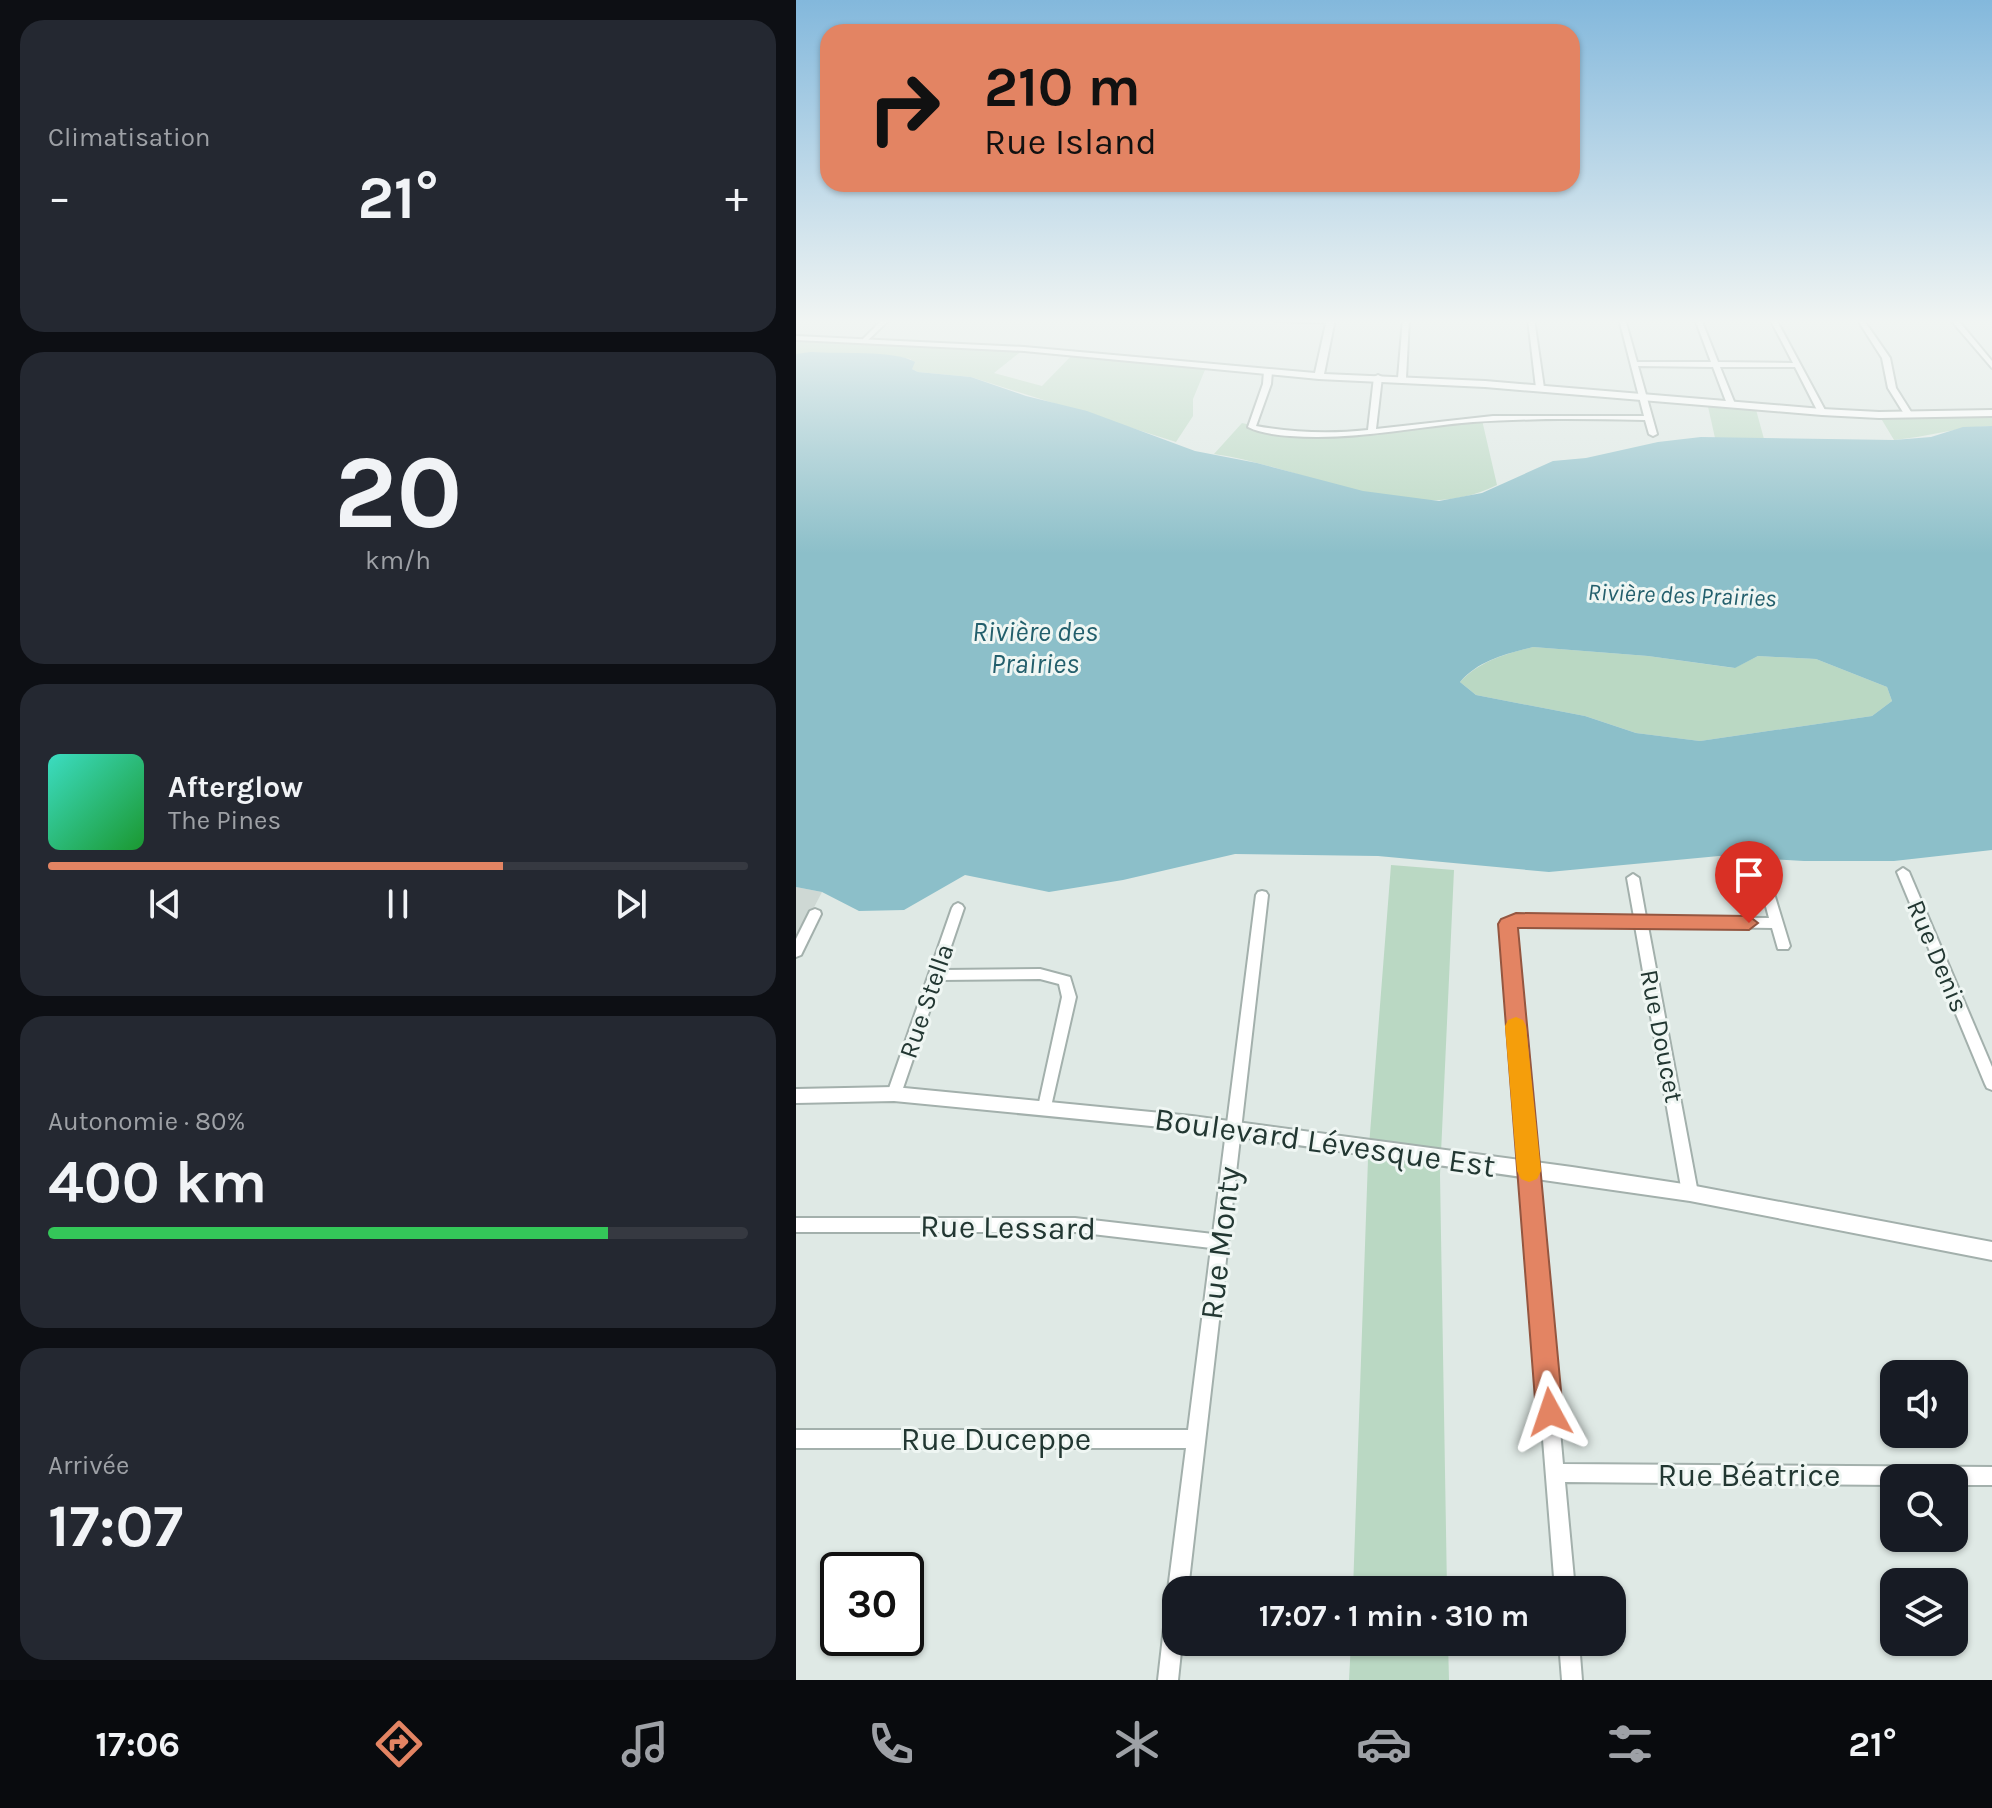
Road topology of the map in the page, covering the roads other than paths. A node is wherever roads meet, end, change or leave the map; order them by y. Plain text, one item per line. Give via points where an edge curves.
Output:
1 (1262, 397) edge
2 (1376, 397) edge
3 (1643, 397) edge
4 (1648, 397) edge
5 (1728, 397) edge
6 (1815, 397) edge
7 (1898, 397) edge
8 (1731, 404) junction
9 (1822, 412) junction
10 (1992, 413) edge
11 (1909, 415) junction
12 (1649, 418) junction
13 (1372, 433) junction
14 (1653, 434) dead end
15 (1903, 872) dead end
16 (1633, 878) dead end
17 (1765, 880) dead end
18 (1262, 895) dead end
19 (958, 908) dead end
20 (815, 914) dead end
21 (1640, 922) junction
22 (1776, 923) junction
23 (1783, 946) dead end
24 (796, 952) edge
25 (935, 975) junction
26 (1992, 1084) edge
27 (894, 1094) junction
28 (796, 1096) edge
29 (1045, 1107) junction
30 (1233, 1130) junction
31 (1529, 1169) junction
32 (1690, 1193) junction
33 (796, 1225) edge
34 (1220, 1242) junction
35 (1992, 1251) edge
36 (796, 1439) edge
37 (1196, 1439) junction
38 (1555, 1473) junction
39 (1992, 1476) edge
40 (1180, 1576) edge
41 (1564, 1576) edge
42 (1171, 1656) edge
43 (1570, 1656) edge
44 (1168, 1680) edge
45 (1572, 1680) edge

1 - 13 street via 1252,427 1301,436
2 - 13 street
3 - 12 street
4 - 8 street
5 - 8 street
6 - 9 street
7 - 11 street
8 - 9 street
9 - 11 street
10 - 11 street
12 - 13 street via 1473,420
12 - 14 street
15 - 26 street, Rue Denis
16 - 21 street, Rue Doucet
17 - 22 street
18 - 30 street, Rue Monty
19 - 25 street, Rue Stella
20 - 24 street
21 - 22 street
21 - 31 street via 1508,924
21 - 32 street, Rue Doucet
22 - 23 street
25 - 27 street, Rue Stella
25 - 29 street via 1040,974 1065,981 1069,997
27 - 28 street, Boulevard Lévesque Est
27 - 29 street, Boulevard Lévesque Est
29 - 30 street, Boulevard Lévesque Est
30 - 31 street, Boulevard Lévesque Est
30 - 34 street, Rue Monty
31 - 32 street, Boulevard Lévesque Est
31 - 38 street
32 - 35 street, Boulevard Lévesque Est
33 - 34 street, Rue Lessard via 1075,1225
34 - 37 street, Rue Monty
36 - 37 street, Rue Duceppe
37 - 40 street, Rue Monty
38 - 39 street, Rue Béatrice
38 - 41 street
42 - 44 street
43 - 45 street

